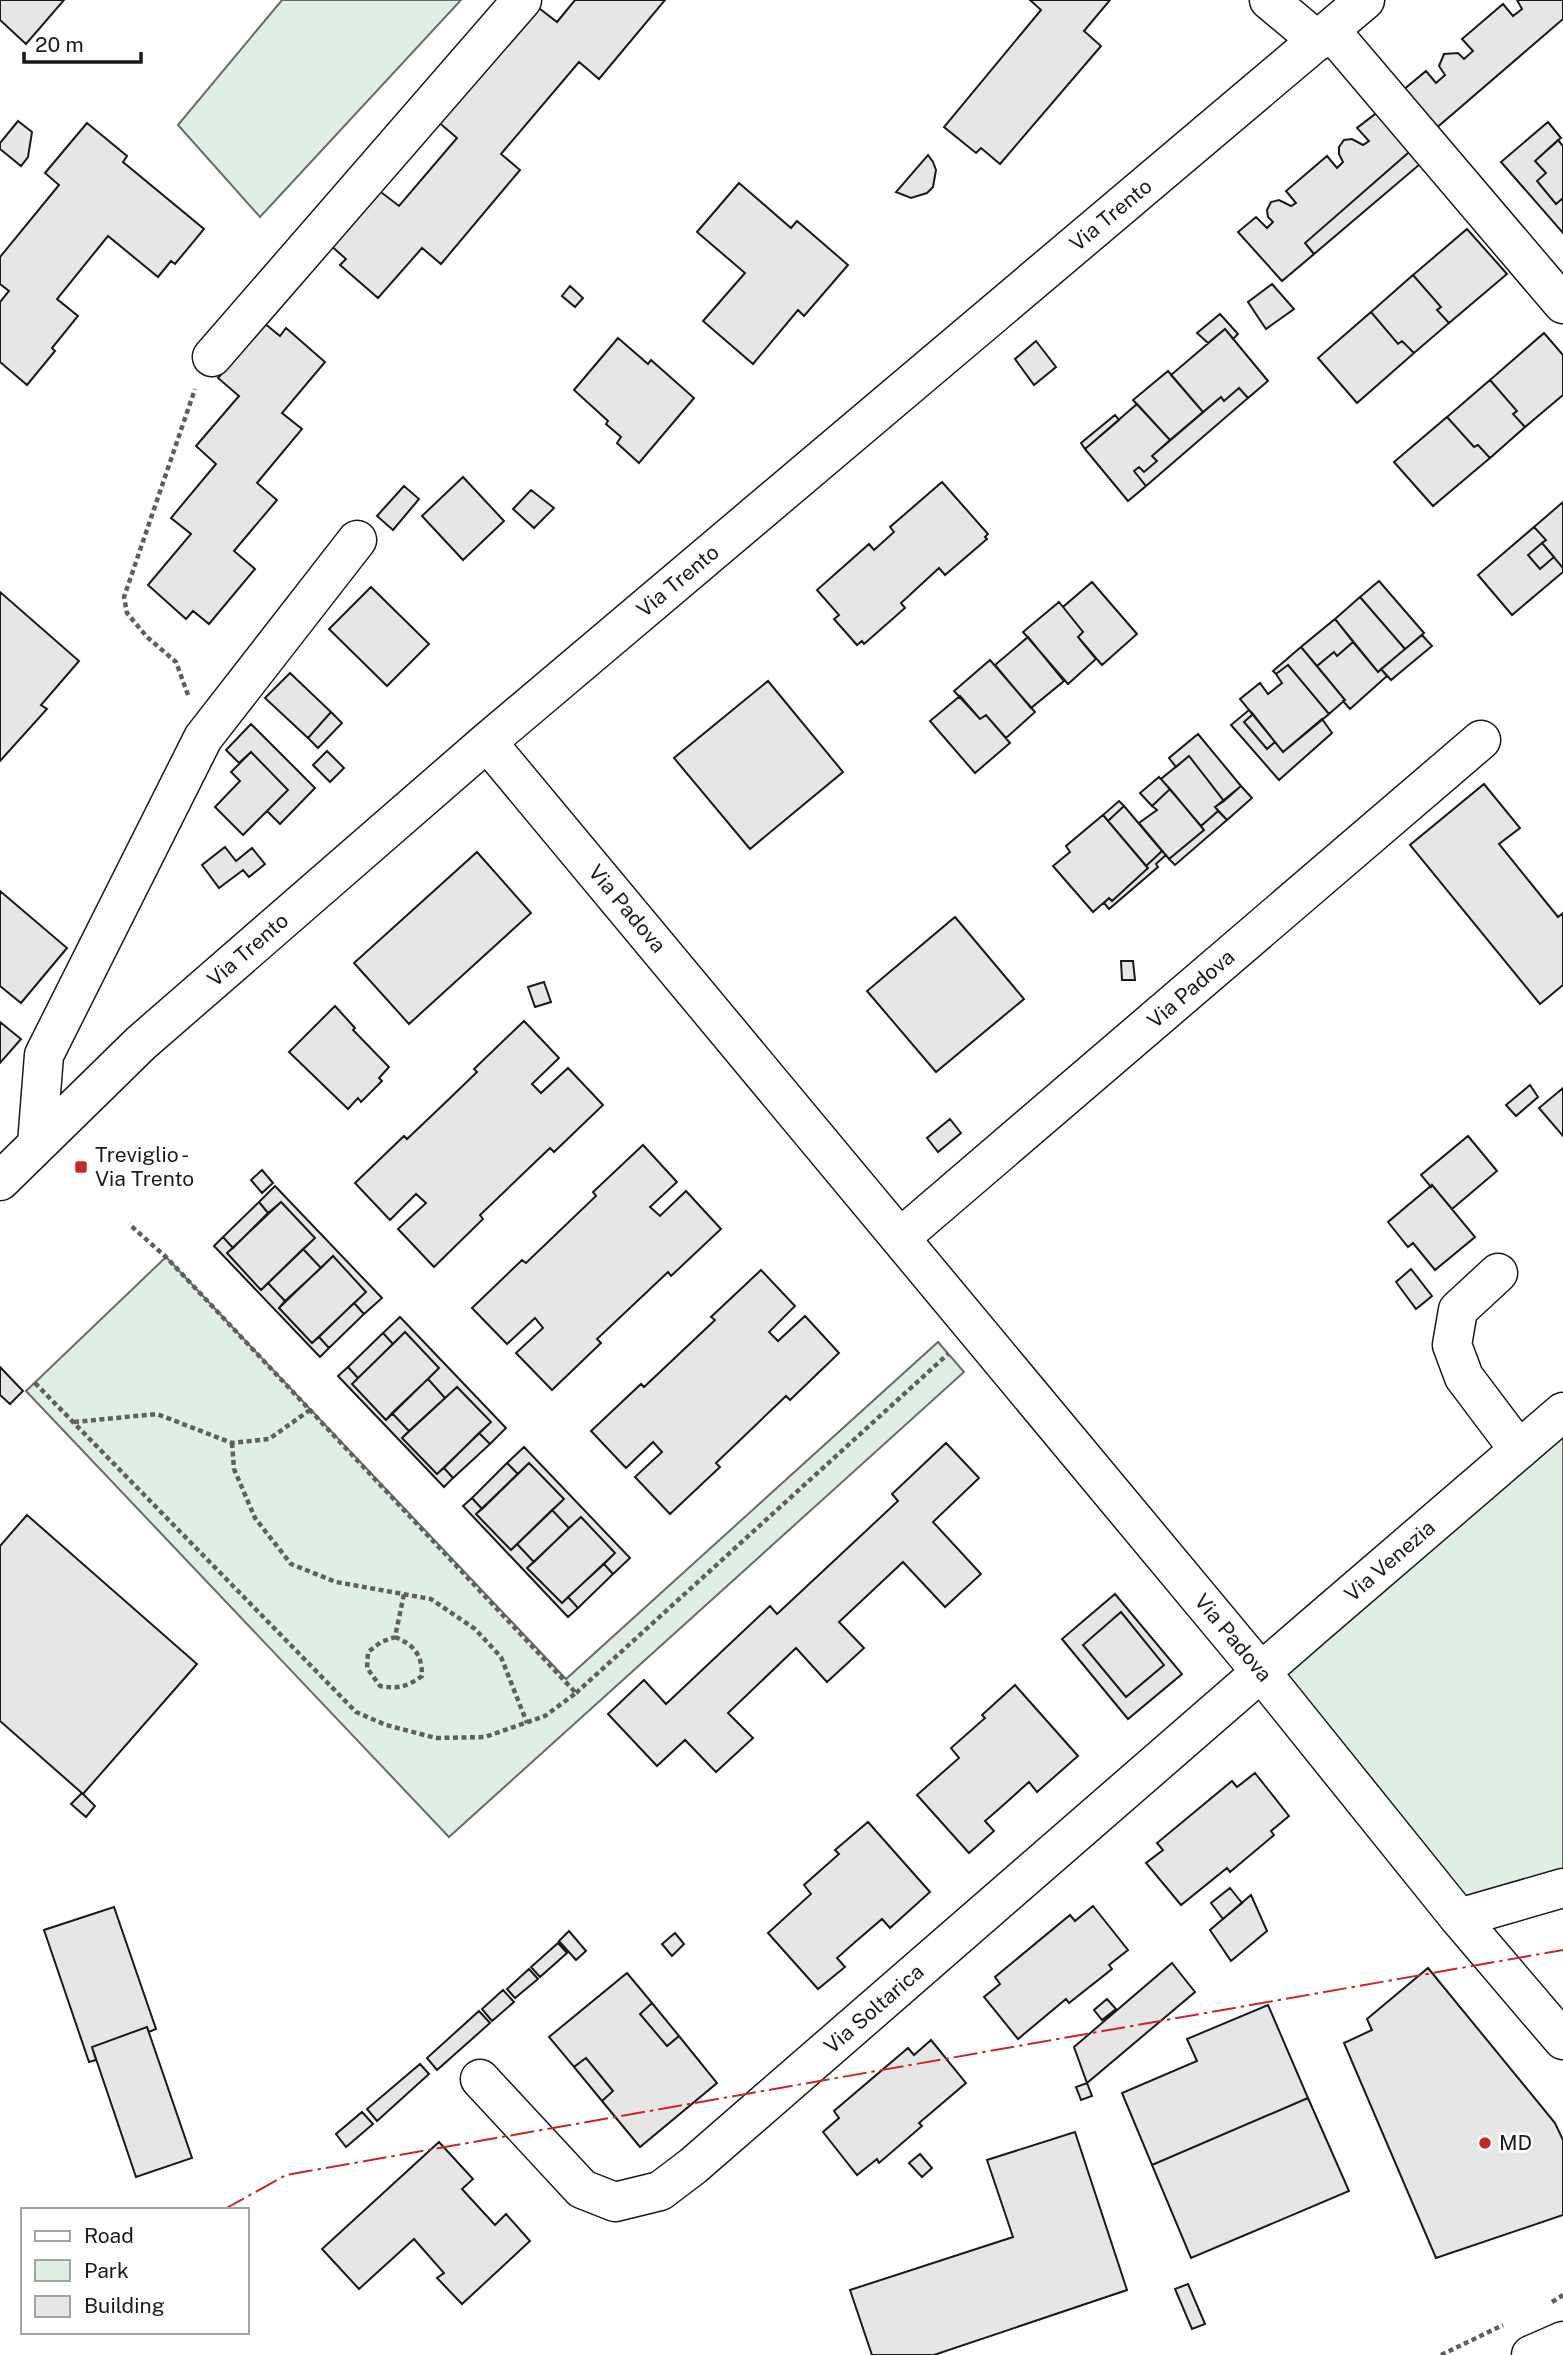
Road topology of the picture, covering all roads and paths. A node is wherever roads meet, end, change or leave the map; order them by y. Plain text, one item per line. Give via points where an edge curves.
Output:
1 (522, 0) edge
2 (1269, 0) edge
3 (1365, 0) edge
4 (1324, 35) junction
5 (1563, 304) edge
6 (212, 357) joint
7 (357, 540) dead end
8 (203, 738) junction
9 (1481, 740) dead end
10 (487, 741) junction
11 (37, 1144) junction
12 (0, 1181) edge
13 (129, 1224) dead end
14 (900, 1238) junction
15 (1498, 1273) dead end
16 (975, 1328) junction
17 (35, 1383) dead end
18 (310, 1410) junction
19 (1563, 1412) edge
20 (73, 1423) junction
21 (232, 1443) junction
22 (1519, 1450) junction
23 (404, 1594) junction
24 (395, 1637) junction
25 (1261, 1672) junction
26 (576, 1693) junction
27 (527, 1723) junction
28 (1563, 1888) edge
29 (1459, 1918) junction
30 (1563, 2040) edge
31 (480, 2079) dead end
32 (1563, 2341) edge
33 (1531, 2355) edge

1 - 6 street
2 - 4 street
3 - 4 street, Via Trento
4 - 5 street
4 - 10 street, Via Trento
6 - 8 path via 199,377 124,597 127,613 176,662
7 - 8 street
8 - 11 street via 44,1055
9 - 14 street, Via Padova
10 - 11 street, Via Trento via 141,1043
10 - 14 street, Via Padova
11 - 12 street, Via Trento
13 - 18 path via 166,1257
14 - 16 street, Via Padova
15 - 22 street via 1458,1310 1452,1345 1464,1377
16 - 25 street, Via Padova
16 - 26 path
17 - 20 path
18 - 21 path via 269,1439
18 - 26 path
19 - 22 street, Via Venezia
20 - 21 path via 157,1414
20 - 27 path via 356,1712 436,1738 485,1737
21 - 23 path via 234,1469 255,1518 291,1564 335,1582
22 - 25 street, Via Venezia
23 - 24 path
23 - 27 path via 431,1599 475,1629 501,1657
24 - 24 path via 368,1652 367,1668 380,1686 395,1689 422,1676 422,1664 410,1643
25 - 29 street, Via Padova
25 - 31 street, Via Soltarica via 660,2191 615,2202 582,2189
26 - 27 path
28 - 29 street
29 - 30 street, Via Padova
32 - 33 street

